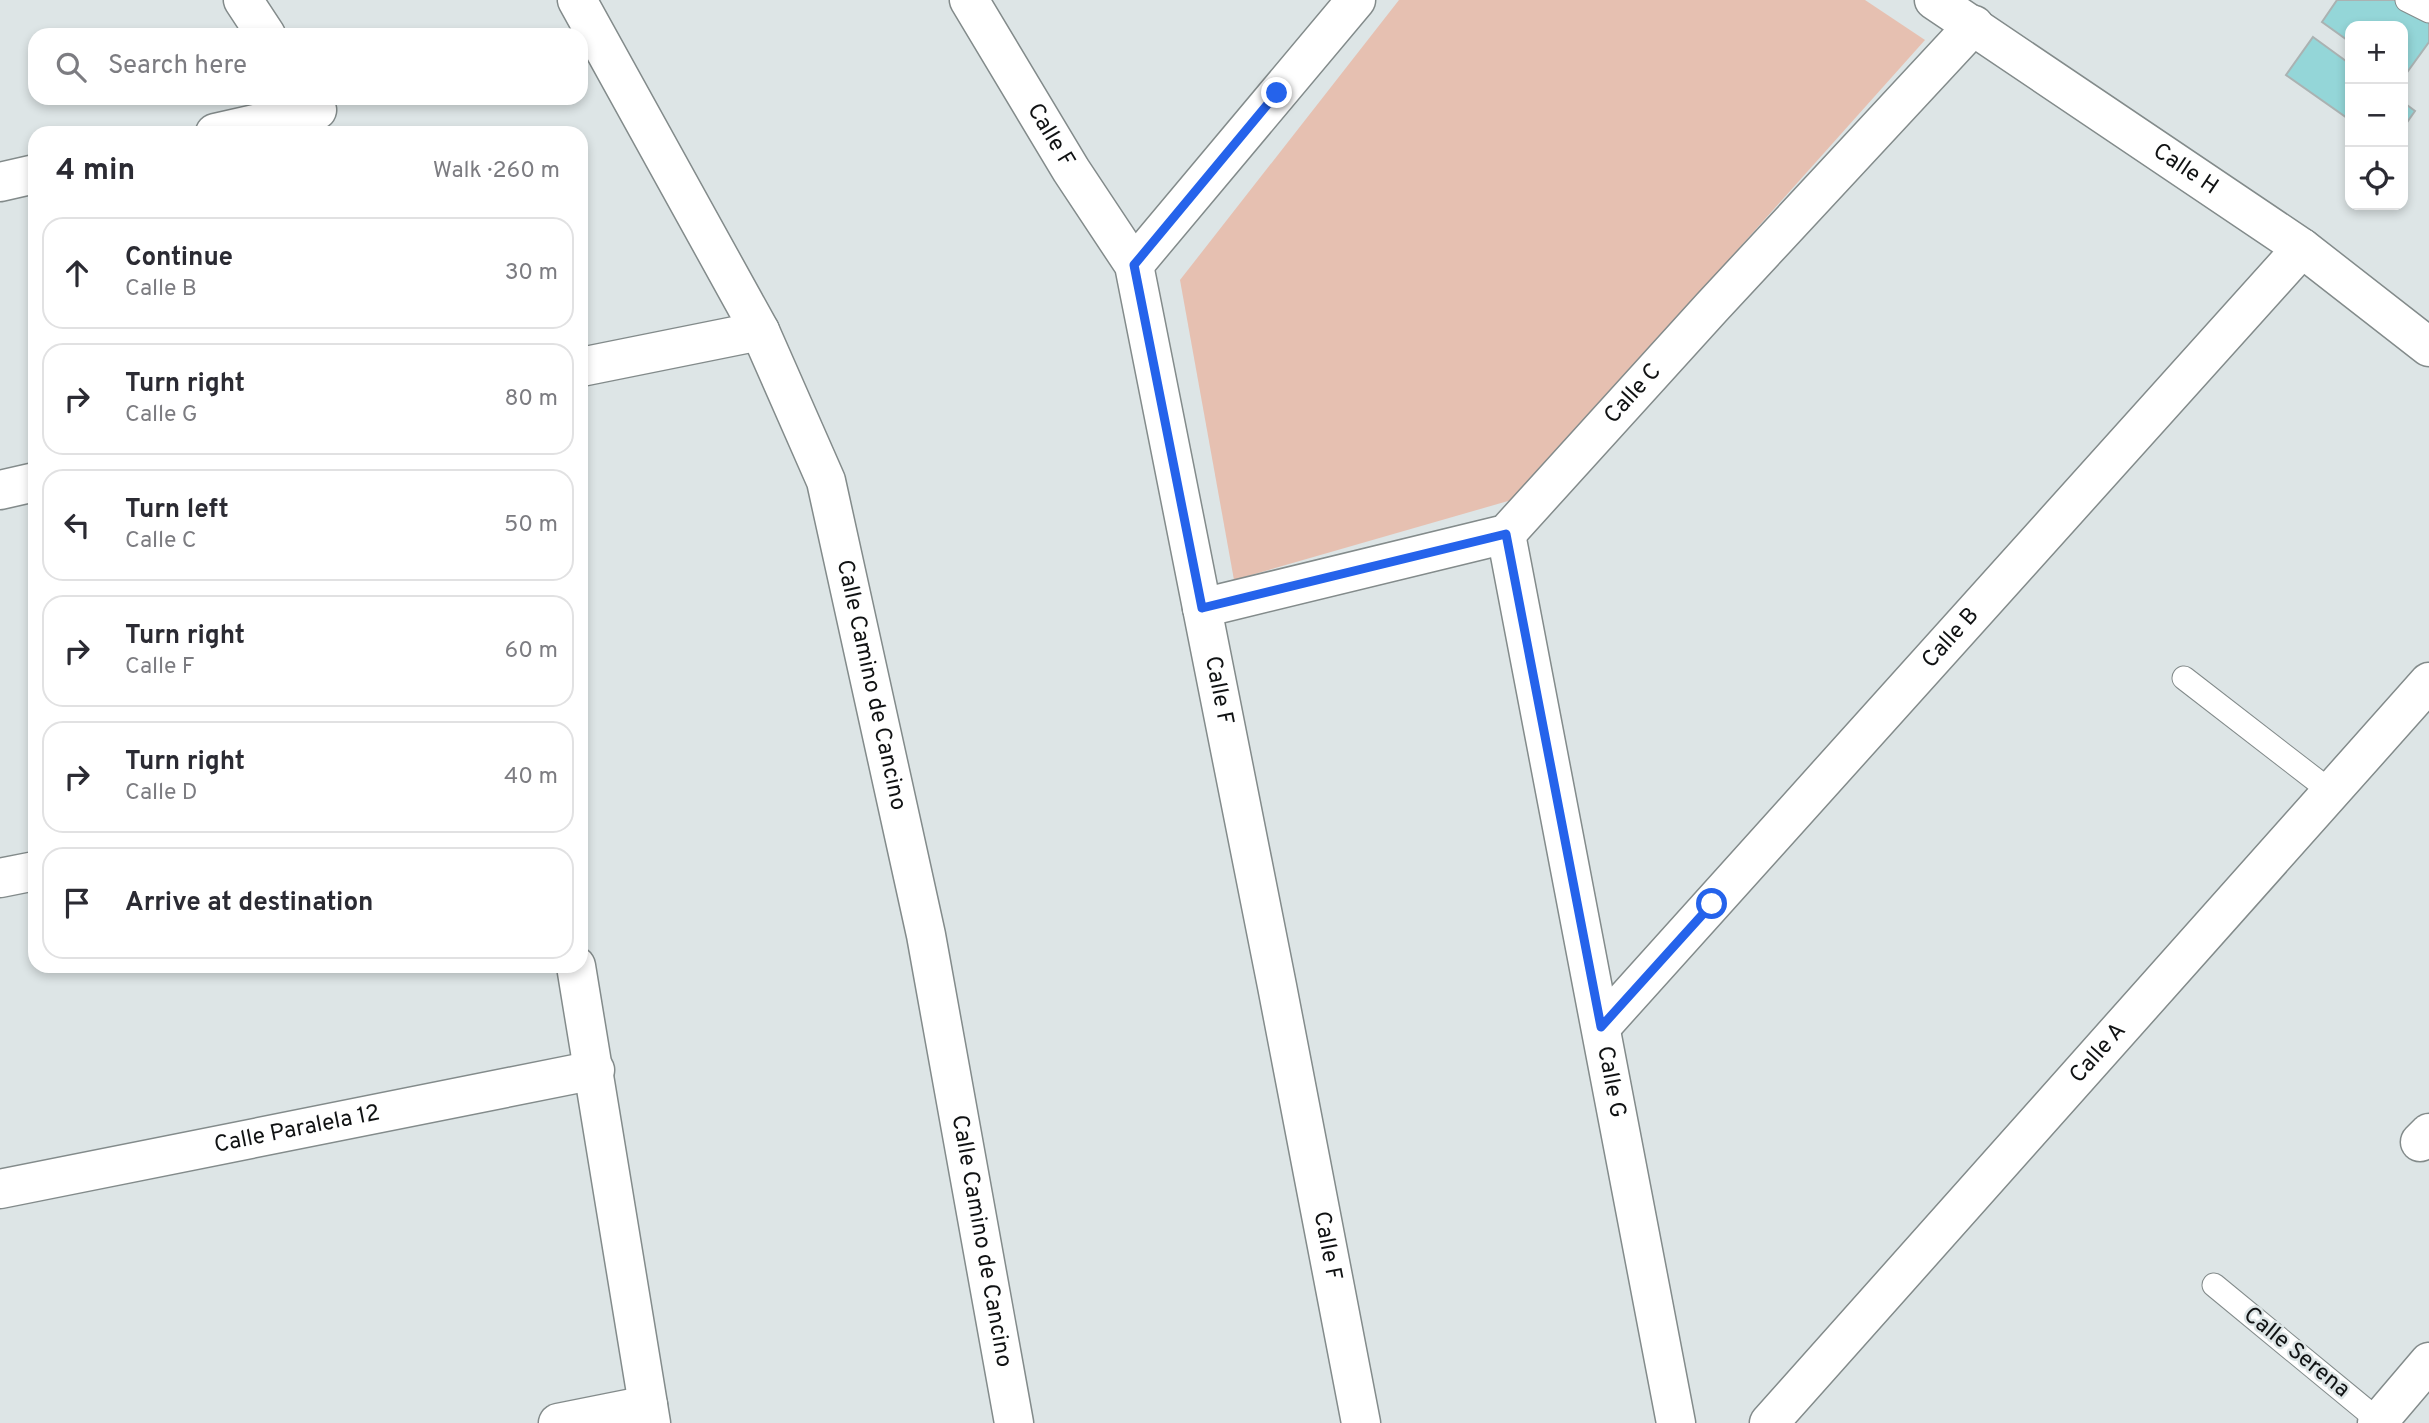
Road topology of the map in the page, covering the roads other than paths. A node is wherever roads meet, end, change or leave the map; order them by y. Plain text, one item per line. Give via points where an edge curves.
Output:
1 (243, 0) edge
2 (577, 0) edge
3 (969, 0) edge
4 (1356, 0) edge
5 (1934, 0) edge
6 (2407, 0) edge
7 (2429, 11) edge
8 (1322, 14) edge
9 (1973, 25) junction
10 (261, 28) edge
11 (319, 114) edge
12 (253, 126) edge
13 (28, 176) edge
14 (0, 182) edge
15 (2302, 248) junction
16 (1134, 265) junction
17 (760, 331) junction
18 (2429, 346) edge
19 (588, 365) edge
20 (28, 484) edge
21 (0, 490) edge
22 (1506, 534) junction
23 (1202, 608) junction
24 (2184, 678) dead end
25 (2429, 682) edge
26 (2330, 791) junction
27 (28, 872) edge
28 (0, 878) edge
29 (577, 973) edge
30 (1601, 1027) junction
31 (595, 1070) junction
32 (0, 1189) edge
33 (2214, 1285) dead end
34 (2426, 1374) edge
35 (650, 1414) edge
36 (2378, 1422) edge
37 (558, 1423) edge
38 (1014, 1423) edge
39 (1361, 1423) edge
40 (1676, 1423) edge
41 (1769, 1423) edge

1 - 10 street
2 - 17 street, Calle Camino de Cancino
3 - 16 street, Calle F
4 - 8 street
5 - 9 street, Calle H
6 - 7 lane
8 - 16 street
9 - 15 street, Calle H
9 - 22 street, Calle C
11 - 12 street
13 - 14 street
15 - 18 street, Calle H
15 - 30 street, Calle B
16 - 23 street, Calle F
17 - 19 street
17 - 38 street, Calle Camino de Cancino via 826,481 926,934
20 - 21 street
22 - 23 street
22 - 30 street, Calle G
23 - 39 street, Calle F
24 - 26 lane
25 - 26 street, Calle A
26 - 41 street, Calle A
27 - 28 street
29 - 31 street
30 - 40 street, Calle G
31 - 32 street, Calle Paralela 12
31 - 35 street
33 - 36 lane, Calle Serena
34 - 36 street
35 - 37 street

